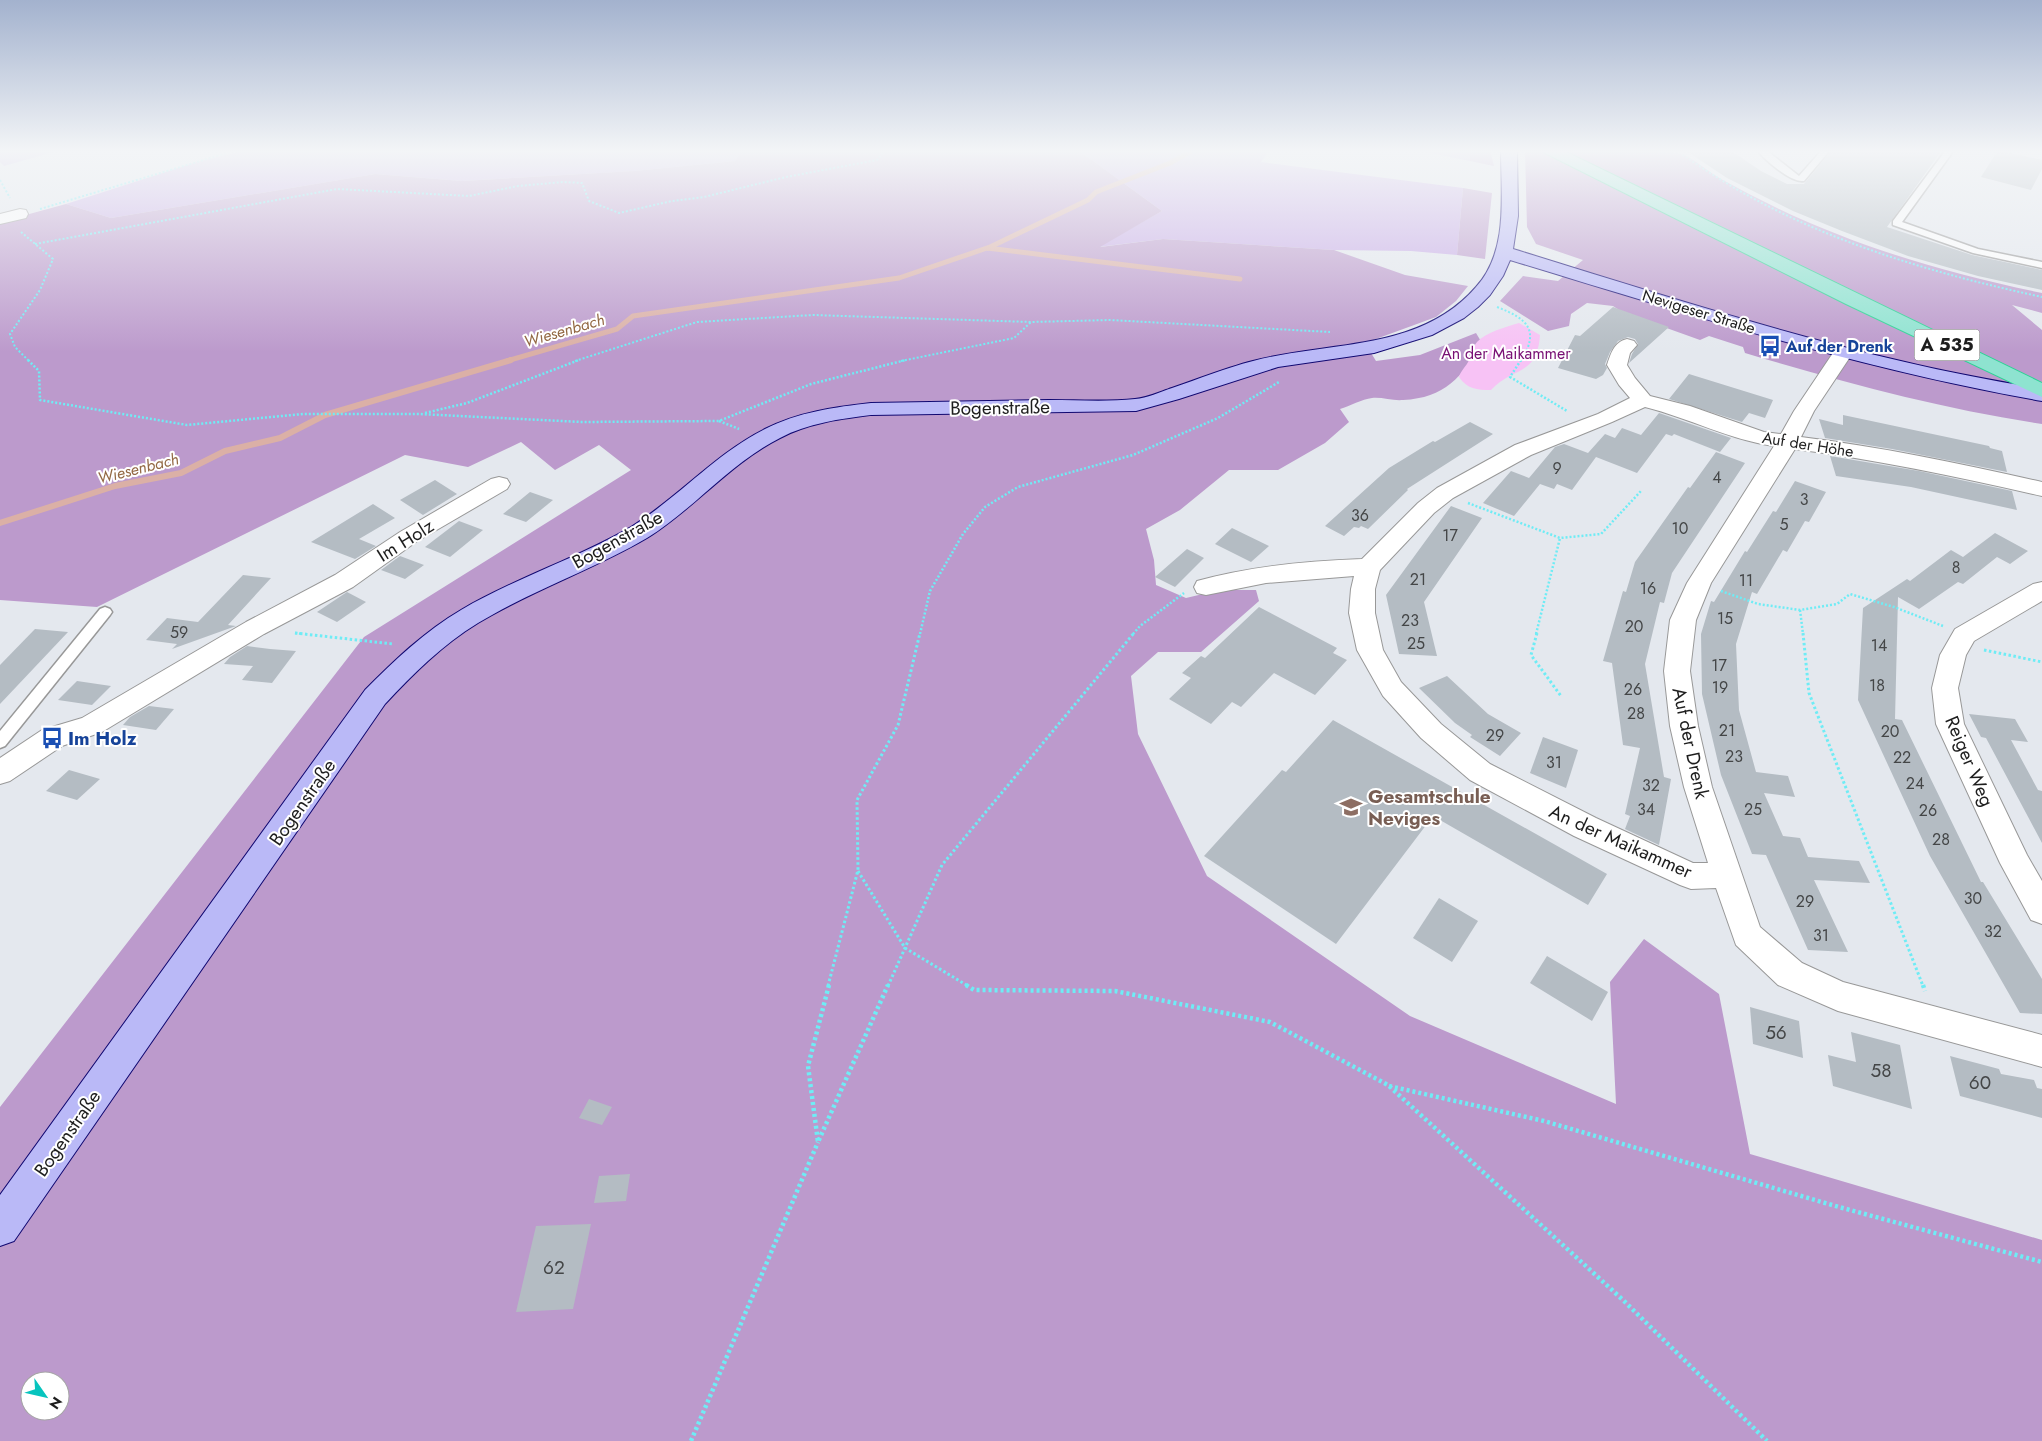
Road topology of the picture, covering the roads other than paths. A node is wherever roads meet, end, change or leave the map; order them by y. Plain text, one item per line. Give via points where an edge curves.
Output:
1 (1509, 217) edge
2 (1686, 217) edge
3 (1715, 217) edge
4 (1900, 217) edge
5 (1503, 252) junction
6 (2042, 265) edge
7 (1627, 345) dead end
8 (1842, 354) junction
9 (2042, 374) edge
10 (2042, 390) edge
11 (2042, 395) edge
12 (1643, 400) junction
13 (1788, 441) junction
14 (499, 484) dead end
15 (2042, 488) edge
16 (1368, 567) junction
17 (1206, 587) road end
18 (2042, 590) edge
19 (105, 612) dead end
20 (0, 742) edge
21 (0, 773) edge
22 (1726, 875) junction
23 (2042, 910) edge
24 (2042, 1051) edge
25 (0, 1227) edge

1 - 5 main road, Bogenstraße
2 - 10 highway, A 535
3 - 9 highway, A 535
4 - 6 lane via 1896,223 1976,251
5 - 8 main road, Nevigeser Straße
5 - 25 main road, Bogenstraße via 1494,276 1474,300 1434,327 1373,347 1278,360 1162,399 1136,405 871,409 799,423 761,439 639,532 448,630 412,658 375,697
7 - 12 street via 1621,352 1618,365 1626,381
8 - 11 main road, Nevigeser Straße via 1902,369
8 - 13 street, Auf der Drenk
12 - 13 street, Auf der Höhe via 1683,410 1754,436
12 - 16 street via 1523,450 1445,494 1426,508
13 - 15 street, Auf der Höhe via 1852,450
13 - 22 street, Auf der Drenk via 1699,583 1683,620 1677,671 1684,726 1698,787
14 - 21 street, Im Holz via 408,537 344,581 255,628 92,726 52,738
16 - 17 street via 1285,571 1242,577
16 - 22 street, An der Maikammer via 1362,613 1370,650 1392,689 1454,752 1480,772 1530,800 1691,876
18 - 23 street, Reiger Weg via 1961,640 1945,688 1950,724 2015,863
19 - 20 lane
22 - 24 street via 1748,935 1766,956 1790,974 1838,996

